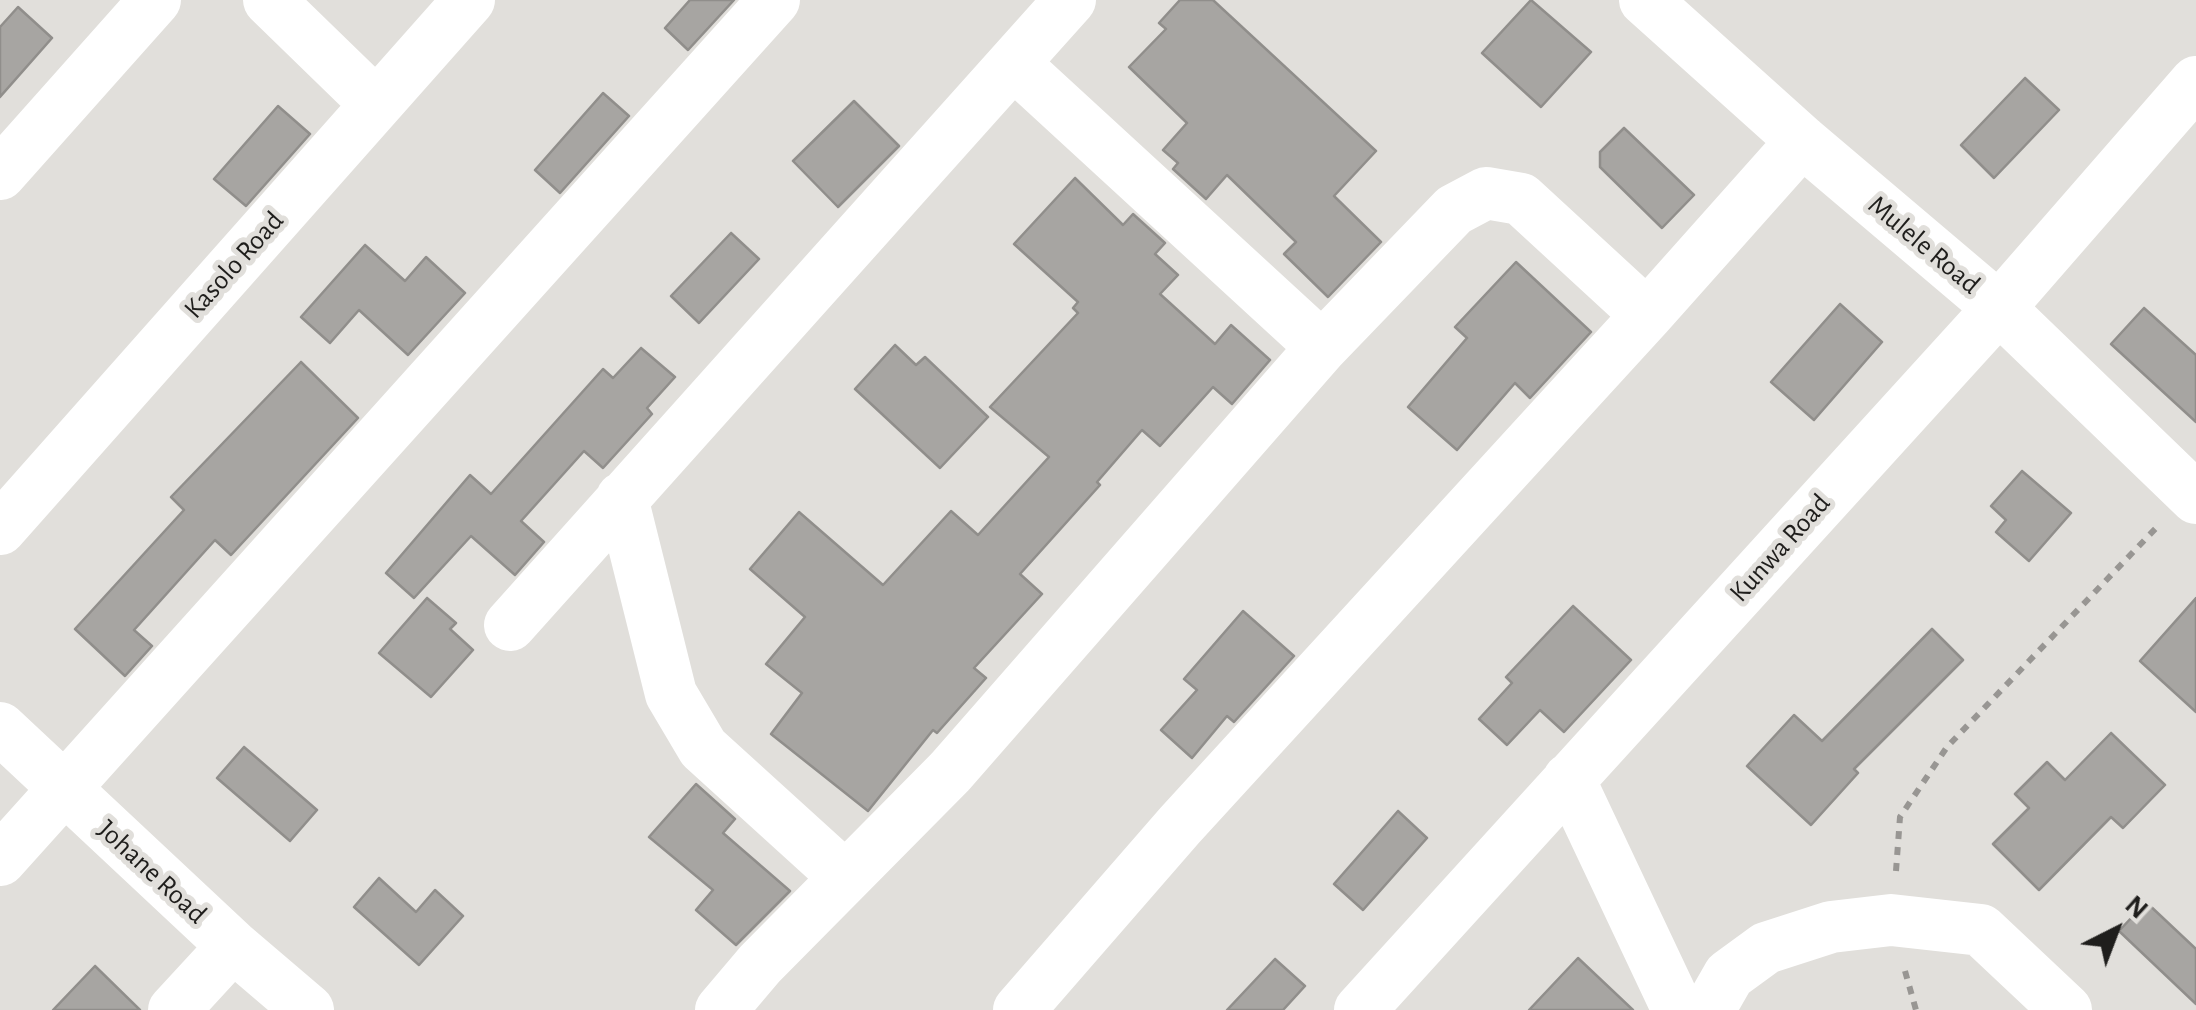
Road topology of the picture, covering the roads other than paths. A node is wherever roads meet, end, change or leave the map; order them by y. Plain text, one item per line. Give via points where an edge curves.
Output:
1 (156, 0) edge
2 (269, 0) edge
3 (469, 0) edge
4 (774, 0) edge
5 (1070, 0) edge
6 (1644, 0) edge
7 (1014, 64) junction
8 (2196, 82) edge
9 (376, 104) junction
10 (1802, 141) junction
11 (0, 174) edge
12 (1999, 308) junction
13 (1647, 316) junction
14 (1322, 347) junction
15 (2193, 495) edge
16 (622, 498) junction
17 (0, 530) edge
18 (510, 625) dead end
19 (0, 728) edge
20 (1569, 779) junction
21 (62, 790) junction
22 (0, 860) edge
23 (844, 877) junction
24 (233, 946) junction
25 (174, 1010) edge
26 (308, 1010) edge
27 (721, 1010) edge
28 (1019, 1010) edge
29 (1360, 1010) edge
30 (1678, 1010) edge
31 (1709, 1010) edge
32 (2066, 1010) edge

1 - 11 street
2 - 9 street
3 - 9 street, Kasolo Road
4 - 21 street
5 - 7 street
6 - 10 street, Mulele Road
7 - 14 street
7 - 16 street
8 - 12 street, Kunwa Road
9 - 17 street, Kasolo Road
10 - 12 street, Mulele Road
10 - 13 street
12 - 15 street, Mulele Road
12 - 20 street, Kunwa Road
13 - 14 street via 1520,200 1486,192 1454,210
13 - 28 street
14 - 23 street via 950,772
16 - 18 street
16 - 23 street via 671,694 703,748
19 - 21 street, Johane Road
20 - 29 street, Kunwa Road
20 - 30 street
21 - 22 street
21 - 24 street, Johane Road
23 - 27 street
24 - 25 street
24 - 26 street, Johane Road
31 - 32 street via 1729,975 1766,948 1831,927 1891,920 1981,930

